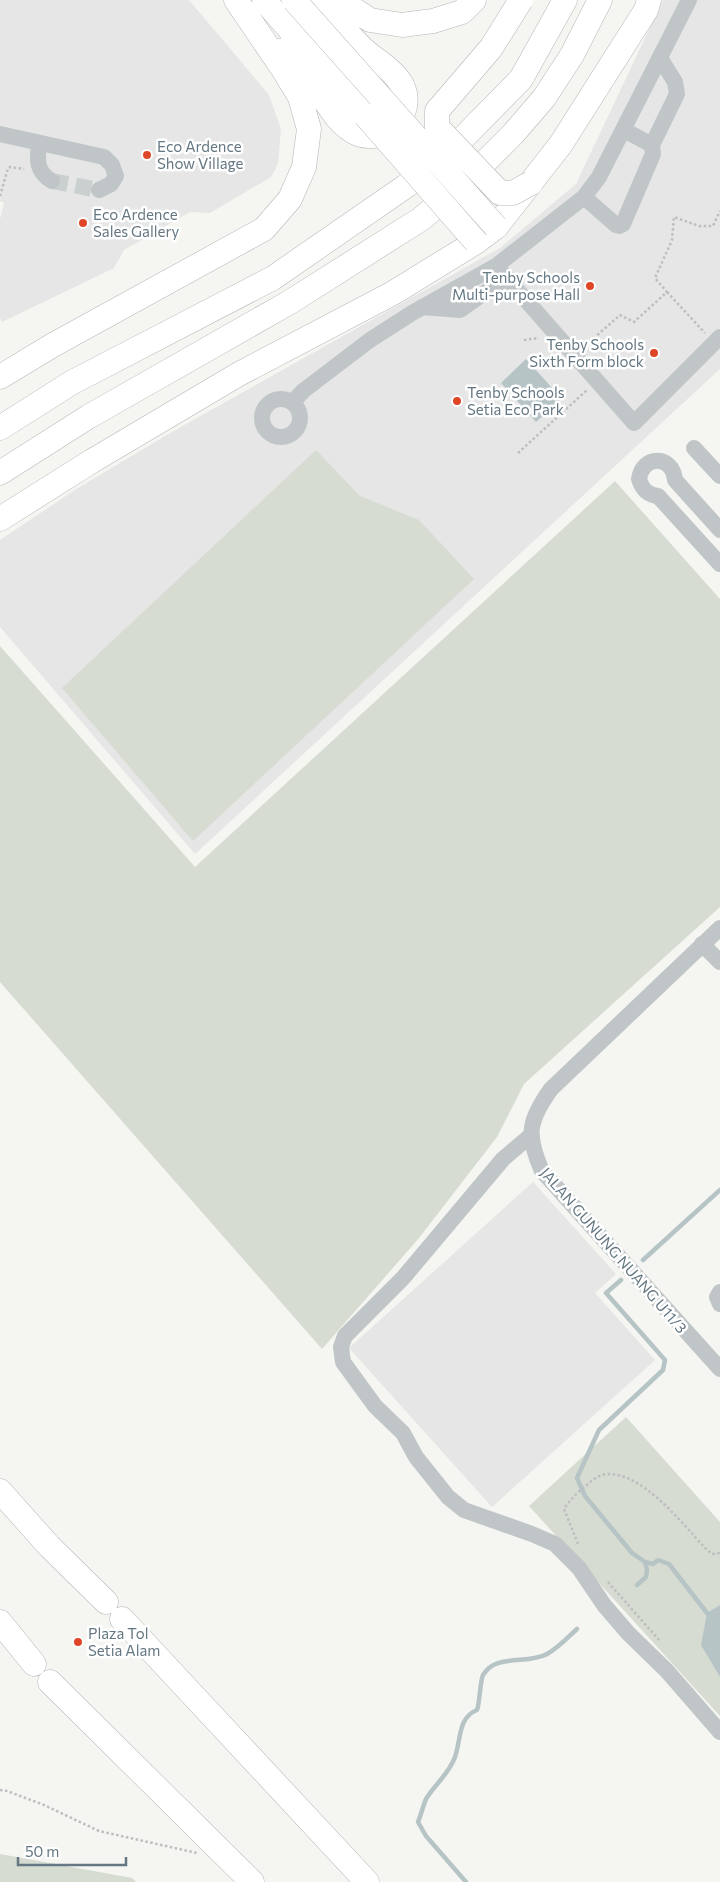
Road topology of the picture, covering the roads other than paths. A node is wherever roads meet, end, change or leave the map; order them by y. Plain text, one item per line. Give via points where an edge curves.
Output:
1 (236, 0) edge
2 (264, 0) edge
3 (294, 0) edge
4 (321, 0) edge
5 (339, 0) edge
6 (474, 0) edge
7 (521, 0) edge
8 (565, 0) edge
9 (600, 0) edge
10 (649, 0) edge
11 (689, 0) edge
12 (660, 58) junction
13 (624, 130) junction
14 (0, 134) edge
15 (39, 143) junction
16 (652, 145) junction
17 (47, 177) road end
18 (531, 183) junction
19 (99, 190) dead end
20 (584, 198) junction
21 (496, 227) junction
22 (476, 242) junction
23 (502, 272) junction
24 (717, 340) edge
25 (0, 376) edge
26 (293, 402) dead end
27 (0, 428) edge
28 (694, 448) dead end
29 (0, 473) edge
30 (720, 476) edge
31 (0, 519) edge
32 (720, 530) edge
33 (720, 564) edge
34 (720, 928) edge
35 (702, 944) junction
36 (720, 962) edge
37 (530, 1136) junction
38 (720, 1369) edge
39 (0, 1491) edge
40 (106, 1602) dead end
41 (122, 1619) dead end
42 (0, 1622) edge
43 (34, 1664) dead end
44 (50, 1682) dead end
45 (720, 1732) edge
46 (252, 1882) edge
47 (367, 1882) edge

1 - 4 highway via 310,78 345,126 358,134 378,136 401,118 405,92 393,72 362,48
1 - 25 highway via 300,97 309,129 304,167 290,199 264,229
2 - 22 highway, bridge
3 - 21 highway, bridge
5 - 6 highway via 370,20 402,25 433,21 462,12
7 - 18 highway, bridge via 491,48 437,111 437,127 500,193 513,193
8 - 27 highway via 521,80 465,136 406,186 273,278 71,383
9 - 29 highway via 572,55 544,98 468,179 421,218 290,302 88,417
10 - 18 highway via 614,62 561,144
11 - 12 street
12 - 13 street
12 - 16 street via 676,82 677,94
13 - 16 street
13 - 20 street
14 - 15 street
15 - 17 street via 37,159
15 - 19 street via 109,160 116,176 111,184
16 - 20 street via 653,159 623,224 616,225
18 - 21 highway, bridge
20 - 23 street
21 - 22 highway
22 - 31 highway via 393,293 231,379
23 - 24 street via 634,423
23 - 26 street via 422,307 370,340
28 - 30 street
32 - 33 street via 674,480 670,466 653,461 643,468 639,479 644,490 658,496
34 - 35 street
35 - 36 street
35 - 37 street via 551,1089 540,1105
37 - 38 street, JALAN GUNUNG NUANG U11/3 via 542,1171
37 - 45 street via 503,1159 403,1278 346,1336 341,1347 343,1362 375,1406 403,1433 416,1457 448,1497 464,1510 555,1544 579,1568 628,1633 667,1671
39 - 40 highway via 49,1546
41 - 47 highway
42 - 43 highway
44 - 46 highway

